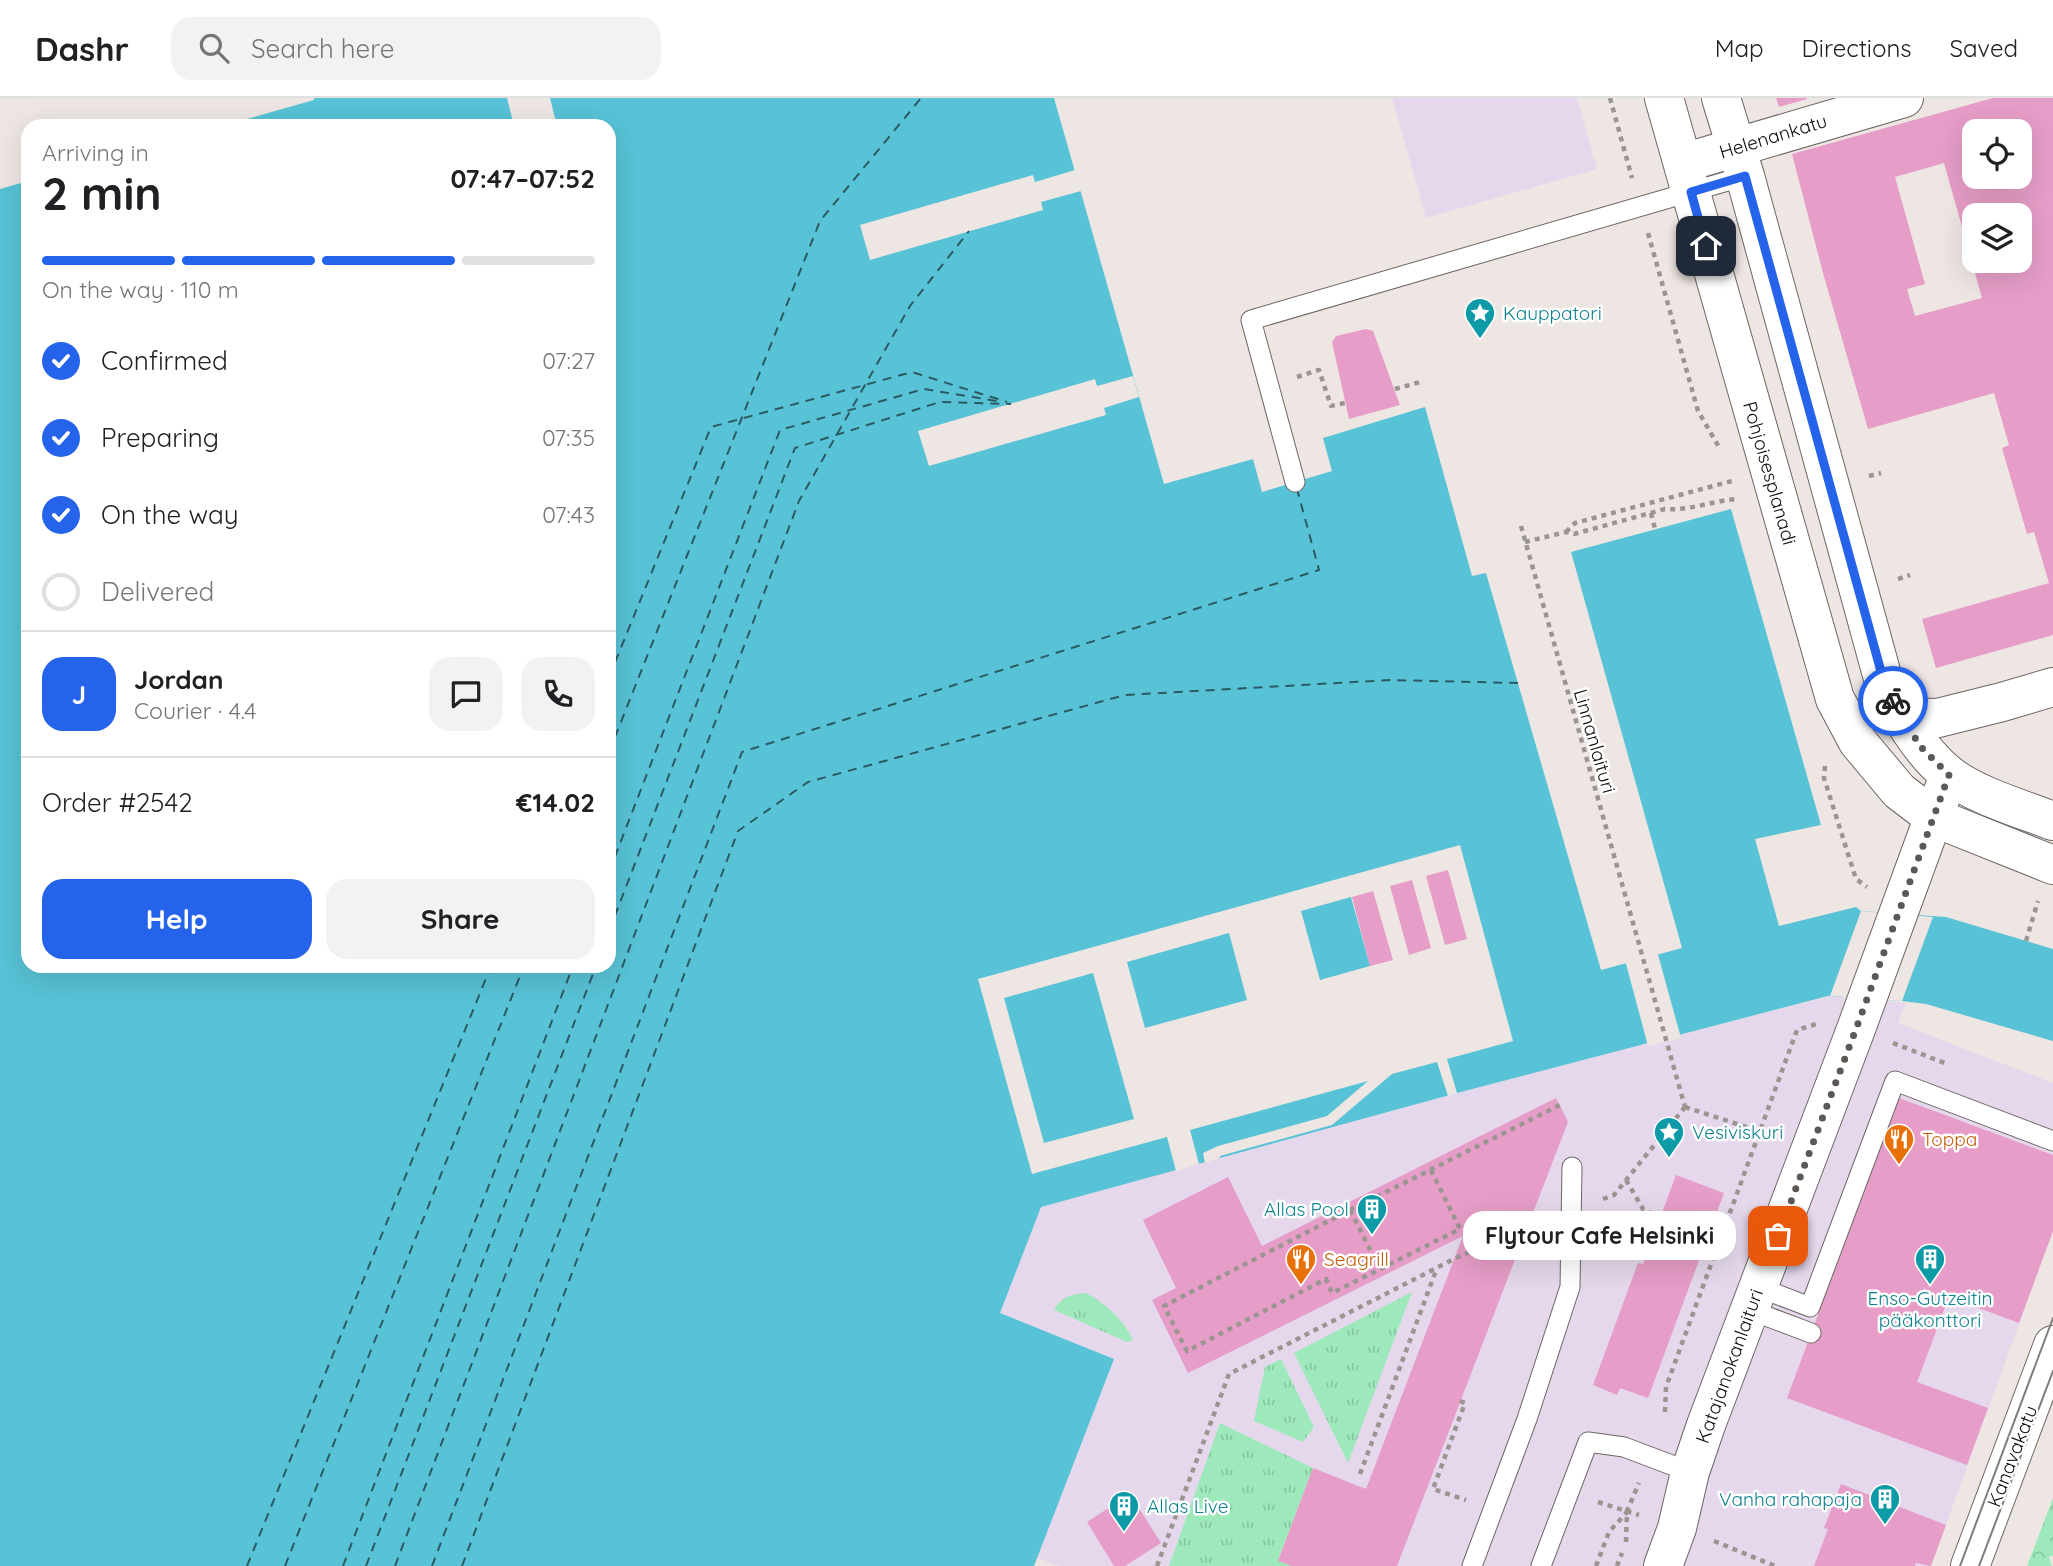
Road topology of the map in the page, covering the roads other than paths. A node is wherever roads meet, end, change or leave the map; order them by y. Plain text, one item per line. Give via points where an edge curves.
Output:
1 (1664, 98) edge
2 (1721, 98) edge
3 (1905, 98) edge
4 (1741, 162) junction
5 (1687, 178) junction
6 (1295, 482) dead end
7 (2053, 687) edge
8 (1901, 717) junction
9 (1949, 775) junction
10 (1933, 817) junction
11 (2053, 821) edge
12 (2053, 865) edge
13 (2053, 1141) edge
14 (1572, 1167) dead end
15 (1754, 1299) junction
16 (1811, 1333) dead end
17 (2053, 1345) edge
18 (1690, 1472) junction
19 (1472, 1566) edge
20 (1541, 1566) edge
21 (1663, 1566) edge
22 (1970, 1566) edge

1 - 5 main road, Pohjoisesplanadi
2 - 4 main road
3 - 4 main road, Helenankatu
4 - 5 main road, Helenankatu
4 - 8 main road via 1885,686
5 - 6 lane via 1641,206 1251,320
5 - 10 main road, Pohjoisesplanadi via 1835,699 1858,742 1899,791
7 - 8 main road via 1938,718
8 - 9 main road via 1920,746
9 - 10 main road, Katajanokanlaituri
9 - 11 main road
10 - 12 main road, Pohjoisesplanadi
10 - 15 main road, Katajanokanlaituri
13 - 15 lane via 1895,1081 1810,1307
14 - 19 lane via 1570,1287
15 - 16 lane
15 - 18 main road, Katajanokanlaituri
17 - 22 main road, Kanavakatu
18 - 20 lane via 1623,1447 1588,1442
18 - 21 main road, Katajanokanlaituri

